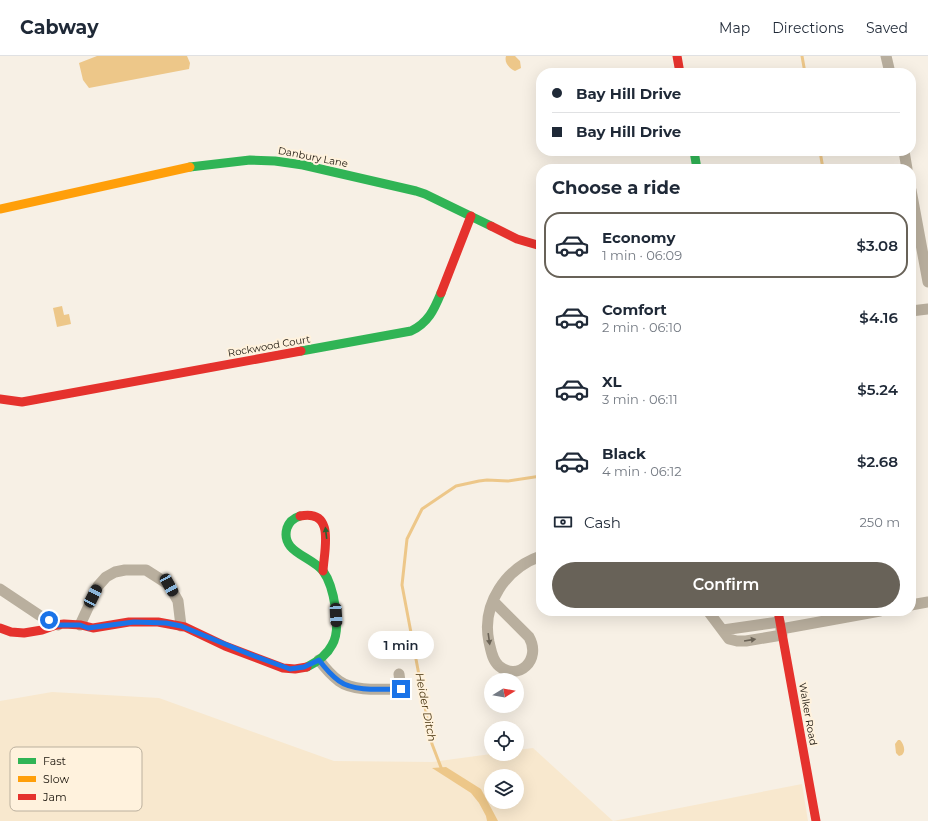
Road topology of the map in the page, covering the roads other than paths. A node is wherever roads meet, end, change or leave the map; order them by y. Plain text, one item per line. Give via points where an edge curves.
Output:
1 (677, 56) edge
2 (886, 56) edge
3 (679, 68) edge
4 (889, 68) edge
5 (0, 209) edge
6 (471, 216) junction
7 (916, 217) edge
8 (536, 245) edge
9 (928, 282) edge
10 (928, 309) edge
11 (916, 310) edge
12 (0, 399) edge
13 (536, 558) edge
14 (323, 571) junction
15 (0, 588) edge
16 (493, 601) junction
17 (928, 602) edge
18 (916, 604) edge
19 (712, 616) edge
20 (842, 616) edge
21 (780, 624) edge
22 (58, 625) junction
23 (80, 625) junction
24 (181, 626) junction
25 (0, 628) edge
26 (319, 660) junction
27 (399, 674) dead end
28 (816, 821) edge

1 - 3 street
2 - 4 street
5 - 6 street, Danbury Lane via 199,165 250,160 303,165 416,191
6 - 8 street, Danbury Lane via 516,239
6 - 12 street, Rockwood Court via 434,310 428,320 411,331 22,402
7 - 9 street
10 - 11 street
13 - 16 street via 511,573 499,586
14 -> 14 street via 327,537 324,525 315,516 298,516 289,525 287,542 295,552
14 - 26 street via 331,585 336,627 332,645
15 - 22 street
16 -> 16 street via 488,618 488,637 494,659 502,668 513,671 524,668 532,659 532,642
17 - 18 street
19 - 21 street via 723,630
20 - 21 street
21 - 28 street, Walker Road
22 - 23 street
22 - 25 street via 35,632
23 - 24 street via 88,628 144,622
23 - 24 street via 98,586 106,577 125,570 146,570 169,585 178,601
24 - 26 street via 290,669 304,667
26 - 27 street via 328,673 340,682 360,688 401,689

